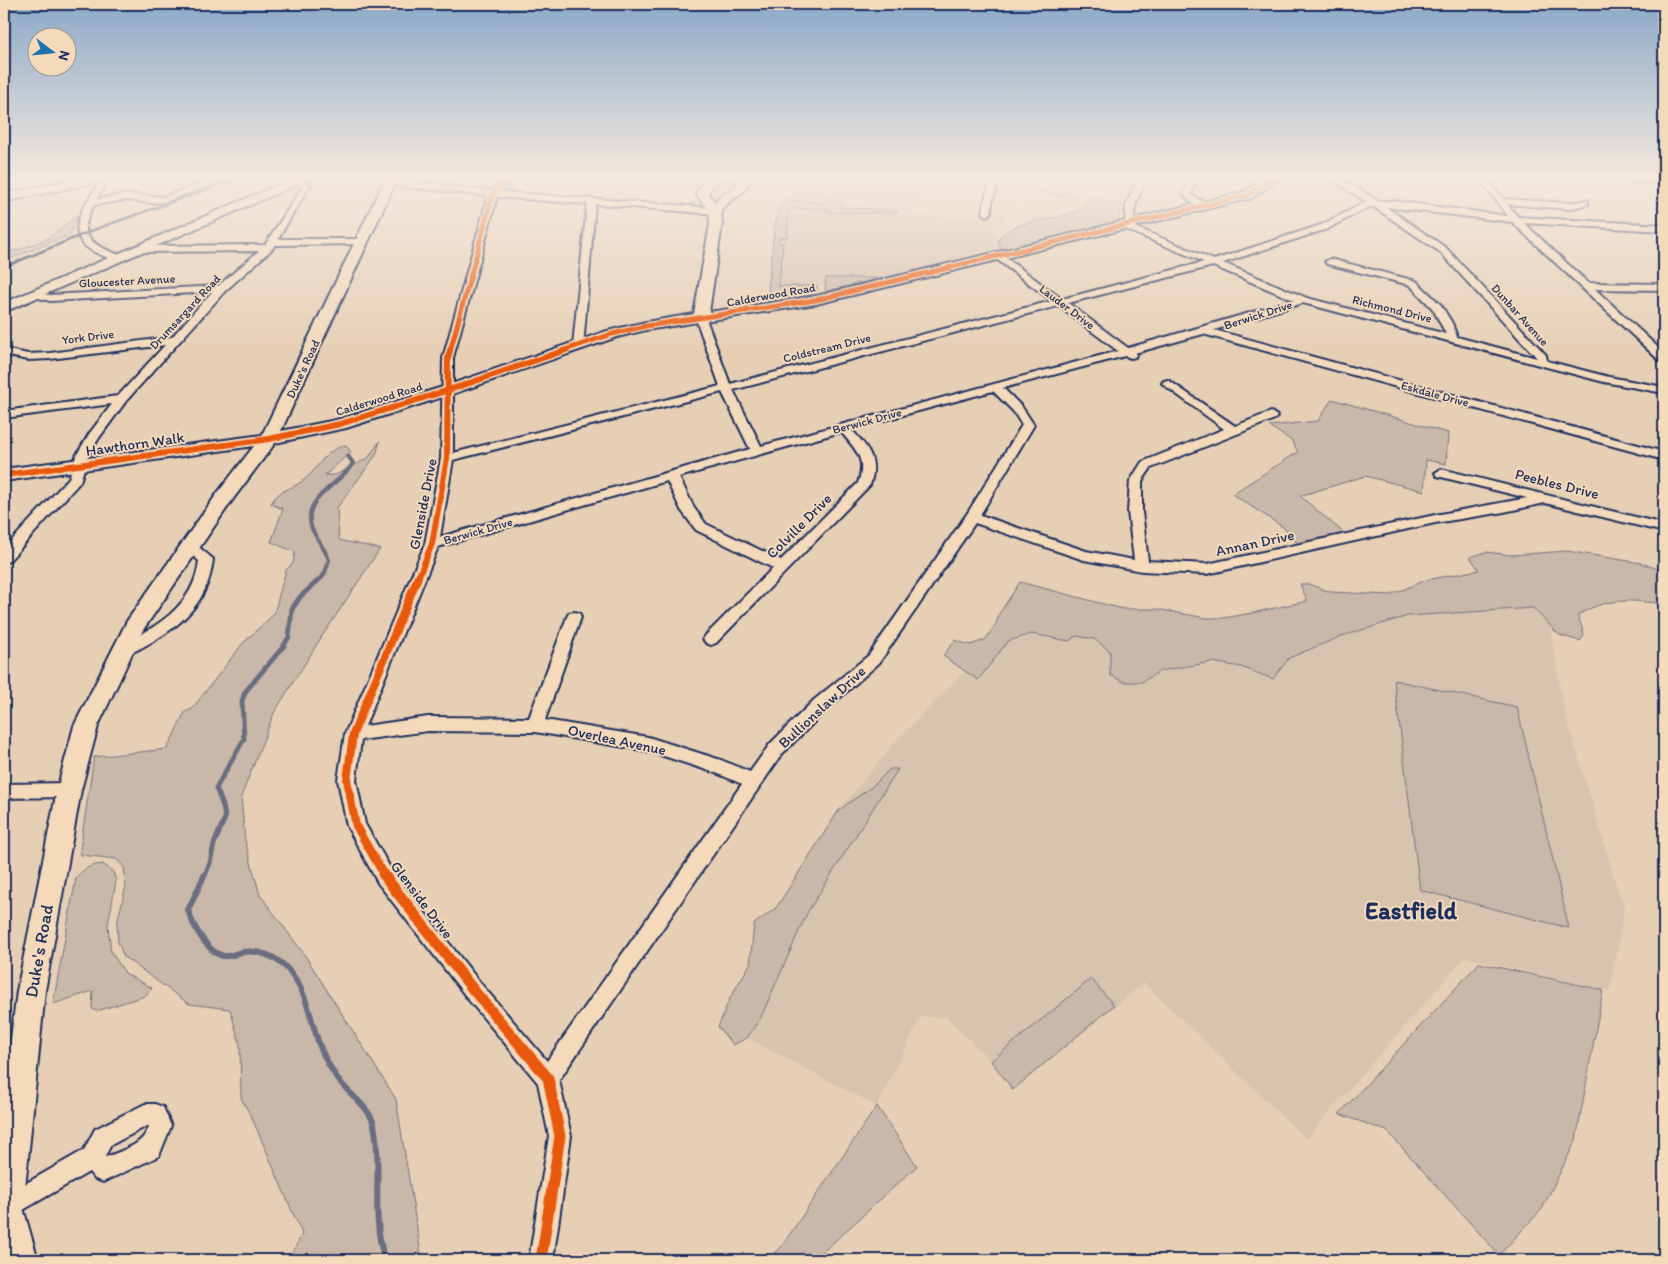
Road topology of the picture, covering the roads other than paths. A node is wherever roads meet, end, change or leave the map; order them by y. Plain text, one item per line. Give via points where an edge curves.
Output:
1 (82, 236) edge
2 (171, 236) edge
3 (276, 236) edge
4 (365, 236) edge
5 (481, 236) edge
6 (588, 236) edge
7 (714, 236) edge
8 (1081, 236) edge
9 (1152, 236) edge
10 (1296, 236) edge
11 (1424, 236) edge
12 (1532, 236) edge
13 (362, 242) junction
14 (270, 245) junction
15 (143, 248) junction
16 (998, 256) junction
17 (119, 258) junction
18 (1330, 262) dead end
19 (1213, 263) junction
20 (1588, 286) junction
21 (1664, 287) edge
22 (221, 289) junction
23 (34, 294) junction
24 (1303, 300) junction
25 (1061, 302) junction
26 (4, 308) edge
27 (701, 319) junction
28 (1206, 331) junction
29 (1452, 339) junction
30 (176, 340) junction
31 (578, 346) junction
32 (1126, 351) junction
33 (7, 355) edge
34 (1136, 359) dead end
35 (1664, 359) edge
36 (1542, 363) junction
37 (1168, 383) dead end
38 (995, 387) junction
39 (726, 388) junction
40 (449, 390) junction
41 (1664, 390) edge
42 (122, 399) junction
43 (4, 414) edge
44 (1282, 424) dead end
45 (844, 427) junction
46 (1233, 430) junction
47 (269, 439) junction
48 (758, 452) junction
49 (1664, 456) edge
50 (447, 458) junction
51 (78, 466) junction
52 (1442, 473) dead end
53 (4, 475) edge
54 (671, 475) junction
55 (1546, 498) junction
56 (972, 517) junction
57 (1664, 528) edge
58 (432, 544) junction
59 (4, 558) edge
60 (781, 566) junction
61 (1142, 566) junction
62 (574, 617) dead end
63 (711, 639) dead end
64 (535, 725) junction
65 (353, 734) junction
66 (754, 782) junction
67 (69, 790) junction
68 (4, 791) edge
69 (548, 1078) junction
70 (92, 1158) dead end
71 (5, 1208) edge
72 (21, 1260) edge
73 (541, 1260) edge

1 - 17 street via 92,248
2 - 15 street
3 - 14 street, Drumsargard Road
4 - 13 street, Duke's Road
5 - 40 street, Glenside Drive via 448,358
6 - 31 street
7 - 27 street
8 - 16 street, Calderwood Road
9 - 19 street, Richmond Drive
10 - 19 street, Coldstream Drive
11 - 36 street, Dunbar Avenue via 1443,250 1542,357
12 - 20 street
13 - 14 street
13 - 47 street, Duke's Road
14 - 15 street
14 - 22 street, Drumsargard Road
15 - 17 street
16 - 25 street, Lauder Drive
16 - 27 street, Calderwood Road via 816,300
17 - 23 street
18 - 29 street via 1345,263 1404,280 1419,288 1440,313
19 - 24 street, Richmond Drive
19 - 25 street, Coldstream Drive
20 - 21 street
20 - 35 street
22 - 23 street, Gloucester Avenue via 50,298
22 - 30 street, Drumsargard Road
23 - 26 street
24 - 28 street, Berwick Drive
24 - 29 street, Richmond Drive
25 - 32 street, Lauder Drive
25 - 39 street, Coldstream Drive
27 - 31 street, Calderwood Road via 646,326
27 - 39 street
28 - 32 street, Berwick Drive
28 - 49 street, Eskdale Drive
29 - 36 street, Richmond Drive
30 - 33 street, York Drive via 50,356
30 - 42 street, Drumsargard Road
31 - 40 street, Calderwood Road
32 - 34 street, Lauder Drive
32 - 38 street, Berwick Drive
36 - 41 street, Richmond Drive
37 - 46 street
38 - 45 street, Berwick Drive
38 - 56 street, Bullionslaw Drive via 1028,425
39 - 48 street
39 - 50 street, Coldstream Drive
40 - 47 street, Calderwood Road via 340,424
40 - 50 street, Glenside Drive
42 - 43 street
42 - 51 street, Drumsargard Road via 93,437
44 - 46 street via 1266,414
45 - 48 street, Berwick Drive
45 - 60 street, Colville Drive via 866,455 870,471 864,485
46 - 61 street via 1146,465 1136,481 1135,512
47 - 51 street, Hawthorn Walk
47 - 67 street, Duke's Road via 134,627 86,726
48 - 54 street, Berwick Drive
50 - 58 street, Glenside Drive
51 - 53 street, Hawthorn Walk
51 - 59 street, Drumsargard Road via 75,479
52 - 55 street, Peebles Drive
54 - 58 street, Berwick Drive
54 - 60 street via 688,510 701,527
55 - 57 street, Peebles Drive
55 - 61 street, Annan Drive via 1207,569
56 - 61 street, Annan Drive via 1084,555
56 - 66 street, Bullionslaw Drive via 874,659 776,749
58 - 65 street, Glenside Drive
60 - 63 street, Colville Drive
62 - 64 street
64 - 65 street, Overlea Avenue via 428,724
64 - 66 street, Overlea Avenue via 648,744 721,767
65 - 69 street, Glenside Drive via 347,780 356,826 385,878
66 - 69 street, Bullionslaw Drive
67 - 68 street
67 - 71 street, Duke's Road via 31,991
69 - 73 street, Glenside Drive via 560,1136
70 - 71 street
71 - 72 street, Duke's Road

